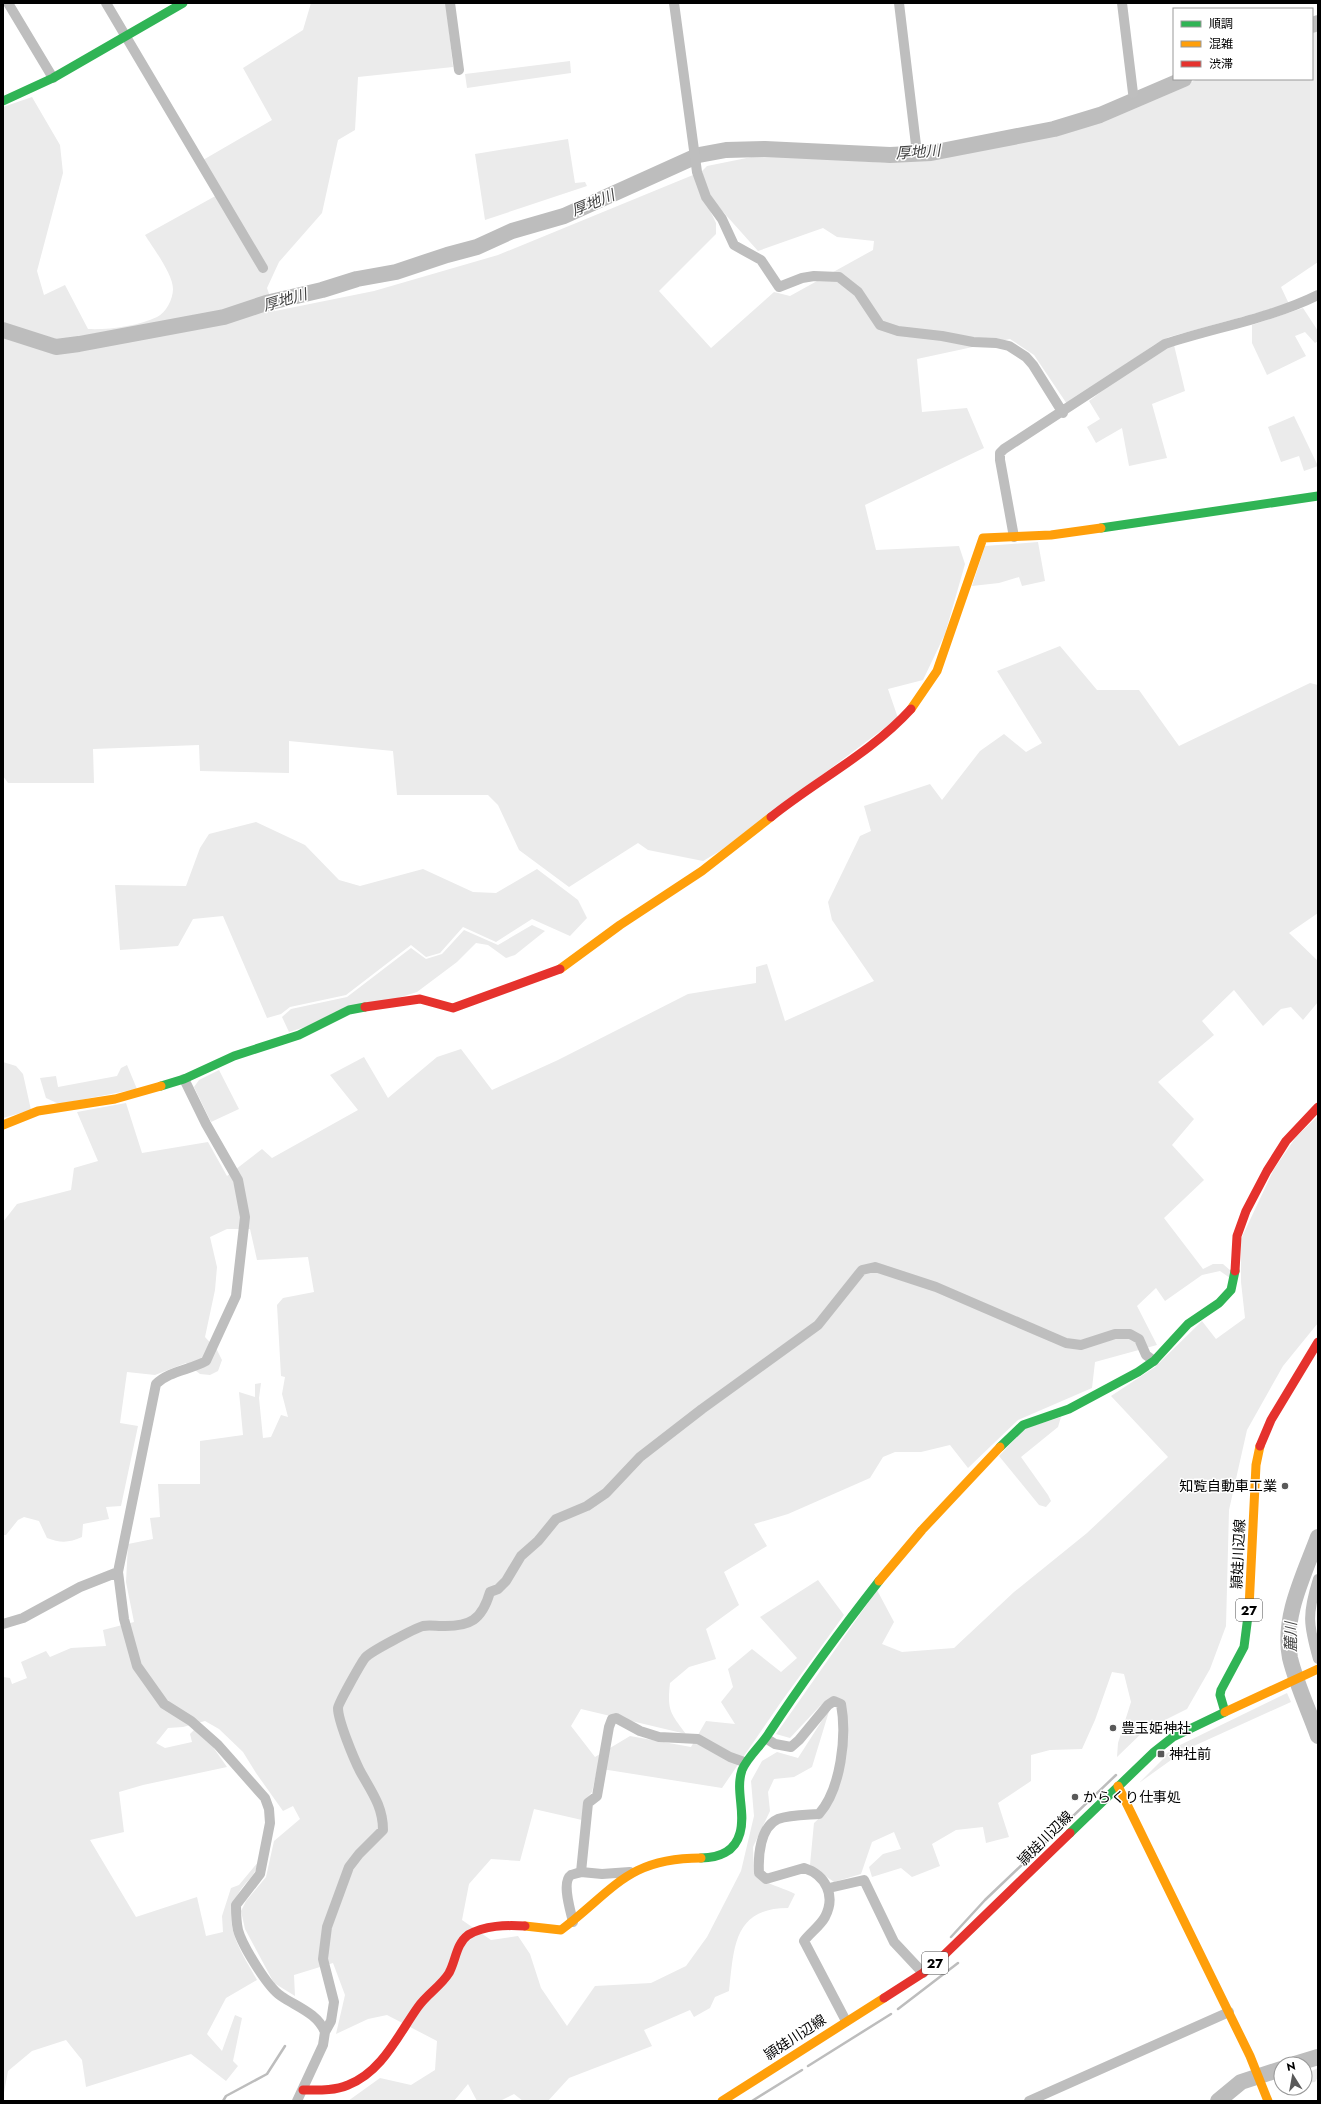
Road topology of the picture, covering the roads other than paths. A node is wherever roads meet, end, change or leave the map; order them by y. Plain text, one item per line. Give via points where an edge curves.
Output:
1 (8, 3) edge
2 (106, 3) edge
3 (183, 3) edge
4 (450, 3) edge
5 (674, 3) edge
6 (899, 3) edge
7 (1122, 3) edge
8 (125, 36) junction
9 (459, 70) dead end
10 (53, 78) junction
11 (1133, 92) dead end
12 (3, 101) edge
13 (916, 145) dead end
14 (263, 268) dead end
15 (1318, 296) edge
16 (1063, 413) junction
17 (1318, 496) edge
18 (1014, 537) junction
19 (184, 1079) junction
20 (1318, 1108) edge
21 (3, 1125) edge
22 (1318, 1342) edge
23 (1154, 1361) junction
24 (118, 1572) junction
25 (1318, 1579) edge
26 (3, 1624) edge
27 (1318, 1659) edge
28 (1317, 1669) edge
29 (1225, 1712) junction
30 (767, 1739) junction
31 (744, 1762) junction
32 (1118, 1786) junction
33 (581, 1872) junction
34 (632, 1872) junction
35 (829, 1888) junction
36 (573, 1922) junction
37 (923, 1973) junction
38 (1229, 2012) junction
39 (846, 2021) junction
40 (325, 2032) junction
41 (303, 2090) junction
42 (297, 2101) edge
43 (722, 2101) edge
44 (1029, 2101) edge
45 (1268, 2101) edge

1 - 10 street
2 - 8 street
3 - 8 street
4 - 9 street
5 - 16 street via 697,172 706,197 722,220 734,245 761,260 779,287 802,278 839,277 858,292 880,324 898,331 1009,346 1033,365
6 - 13 street
7 - 11 street
8 - 10 street
8 - 14 street
10 - 12 street
15 - 16 street via 1259,318 1165,344
16 - 18 street via 1000,453
17 - 18 street via 1051,535
18 - 19 street via 983,538 937,671 917,702 893,729 792,800 702,871 620,925 558,971 462,1006 446,1008 420,999 349,1010 299,1035 234,1056
19 - 21 street via 115,1099 38,1111
19 - 24 street via 238,1180 245,1217 244,1238 236,1296 206,1361 163,1377 156,1384
20 - 23 street via 1286,1141 1246,1211 1237,1236 1231,1290 1219,1303 1188,1324
22 - 29 street, 頴娃川辺線 / 27 via 1271,1420 1256,1465 1250,1600 1246,1632 1244,1647 1221,1690
23 - 30 street via 1069,1409 1023,1425 1004,1442 882,1577 831,1643 773,1726
23 - 40 street via 1146,1355 1135,1335 1124,1333 1081,1345 1066,1343 936,1287 875,1267 862,1270 818,1325 646,1452 606,1493 587,1506 556,1519 518,1561 502,1585 490,1592 480,1616 468,1624 423,1626 365,1657 338,1707 360,1770 380,1809 383,1830 349,1867 327,1927 323,1959 334,2002 331,2020
24 - 26 street via 80,1587 23,1618
24 - 40 street via 124,1619 137,1666 164,1704 191,1721 218,1744 265,1798 270,1823 260,1874 236,1905 239,1931 268,1985 280,1996 311,2014 323,2026
25 - 27 street via 1310,1604 1309,1618 1310,1634
28 - 29 street
29 - 32 street, 頴娃川辺線 / 27 via 1164,1743
30 - 31 street
30 - 35 street via 775,1744 791,1747 828,1705 834,1701 841,1704 844,1744 827,1805 819,1814 778,1820 768,1829 760,1844 758,1855 759,1872 766,1878 804,1868 819,1875
31 - 33 street via 730,1758 698,1739 659,1737 640,1731 616,1718 612,1719 597,1796 588,1803
31 - 34 street via 739,1780 741,1830 736,1844 726,1854 711,1859 672,1859
32 - 37 street, 頴娃川辺線 / 27 via 966,1935
32 - 38 street
33 - 34 street
33 - 36 street via 571,1875 568,1879 567,1893
34 - 36 street
35 - 37 street via 864,1880 894,1942
35 - 39 street via 825,1917 804,1941
36 - 41 street via 562,1930 530,1926 499,1927 478,1931 468,1936 458,1946 450,1971 421,2003 374,2070 359,2082 341,2089
37 - 39 street, 頴娃川辺線 / 27
38 - 44 street
38 - 45 street
39 - 43 street, 頴娃川辺線 / 27
40 - 41 street via 323,2045
41 - 42 street

